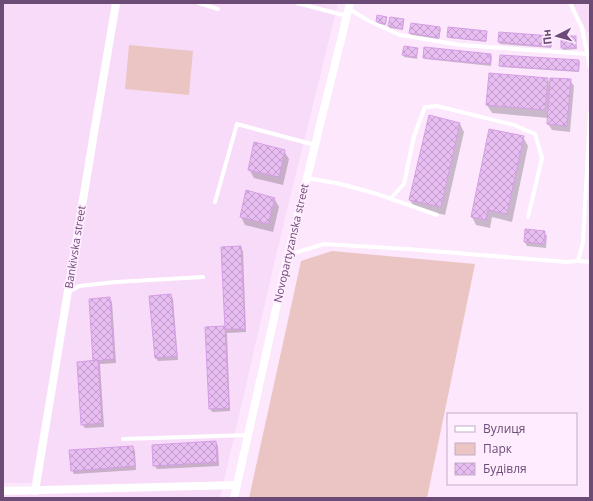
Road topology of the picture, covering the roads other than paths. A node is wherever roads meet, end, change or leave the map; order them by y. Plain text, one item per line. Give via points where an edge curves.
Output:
1 (116, 3) edge
2 (199, 3) edge
3 (297, 3) edge
4 (570, 3) edge
5 (218, 9) dead end
6 (349, 9) edge
7 (587, 54) junction
8 (590, 67) edge
9 (590, 113) edge
10 (315, 145) junction
11 (307, 178) junction
12 (391, 198) junction
13 (215, 202) dead end
14 (437, 215) dead end
15 (528, 217) dead end
16 (288, 255) junction
17 (578, 260) junction
18 (590, 262) edge
19 (202, 277) dead end
20 (67, 294) junction
21 (248, 434) junction
22 (123, 439) dead end
23 (237, 485) junction
24 (3, 491) edge
25 (35, 491) junction
26 (234, 498) edge

1 - 20 street, Bankivska street
2 - 5 lane
3 - 6 lane
4 - 7 lane via 582,28
6 - 7 lane via 400,36 460,45
6 - 10 street, Novopartyzanska street
7 - 8 lane
9 - 17 lane via 584,242
10 - 11 street, Novopartyzanska street
10 - 13 lane via 237,124
11 - 12 lane via 341,184
11 - 16 street, Novopartyzanska street
12 - 14 lane
12 - 15 lane via 404,184 414,136 425,107 437,106 514,125 535,134 542,158
16 - 17 lane via 324,244 567,262
16 - 21 street, Novopartyzanska street
17 - 18 lane
19 - 20 lane via 79,286
20 - 25 street, Bankivska street
21 - 22 lane
21 - 23 street, Novopartyzanska street
23 - 25 street
23 - 26 street, Novopartyzanska street
24 - 25 street

